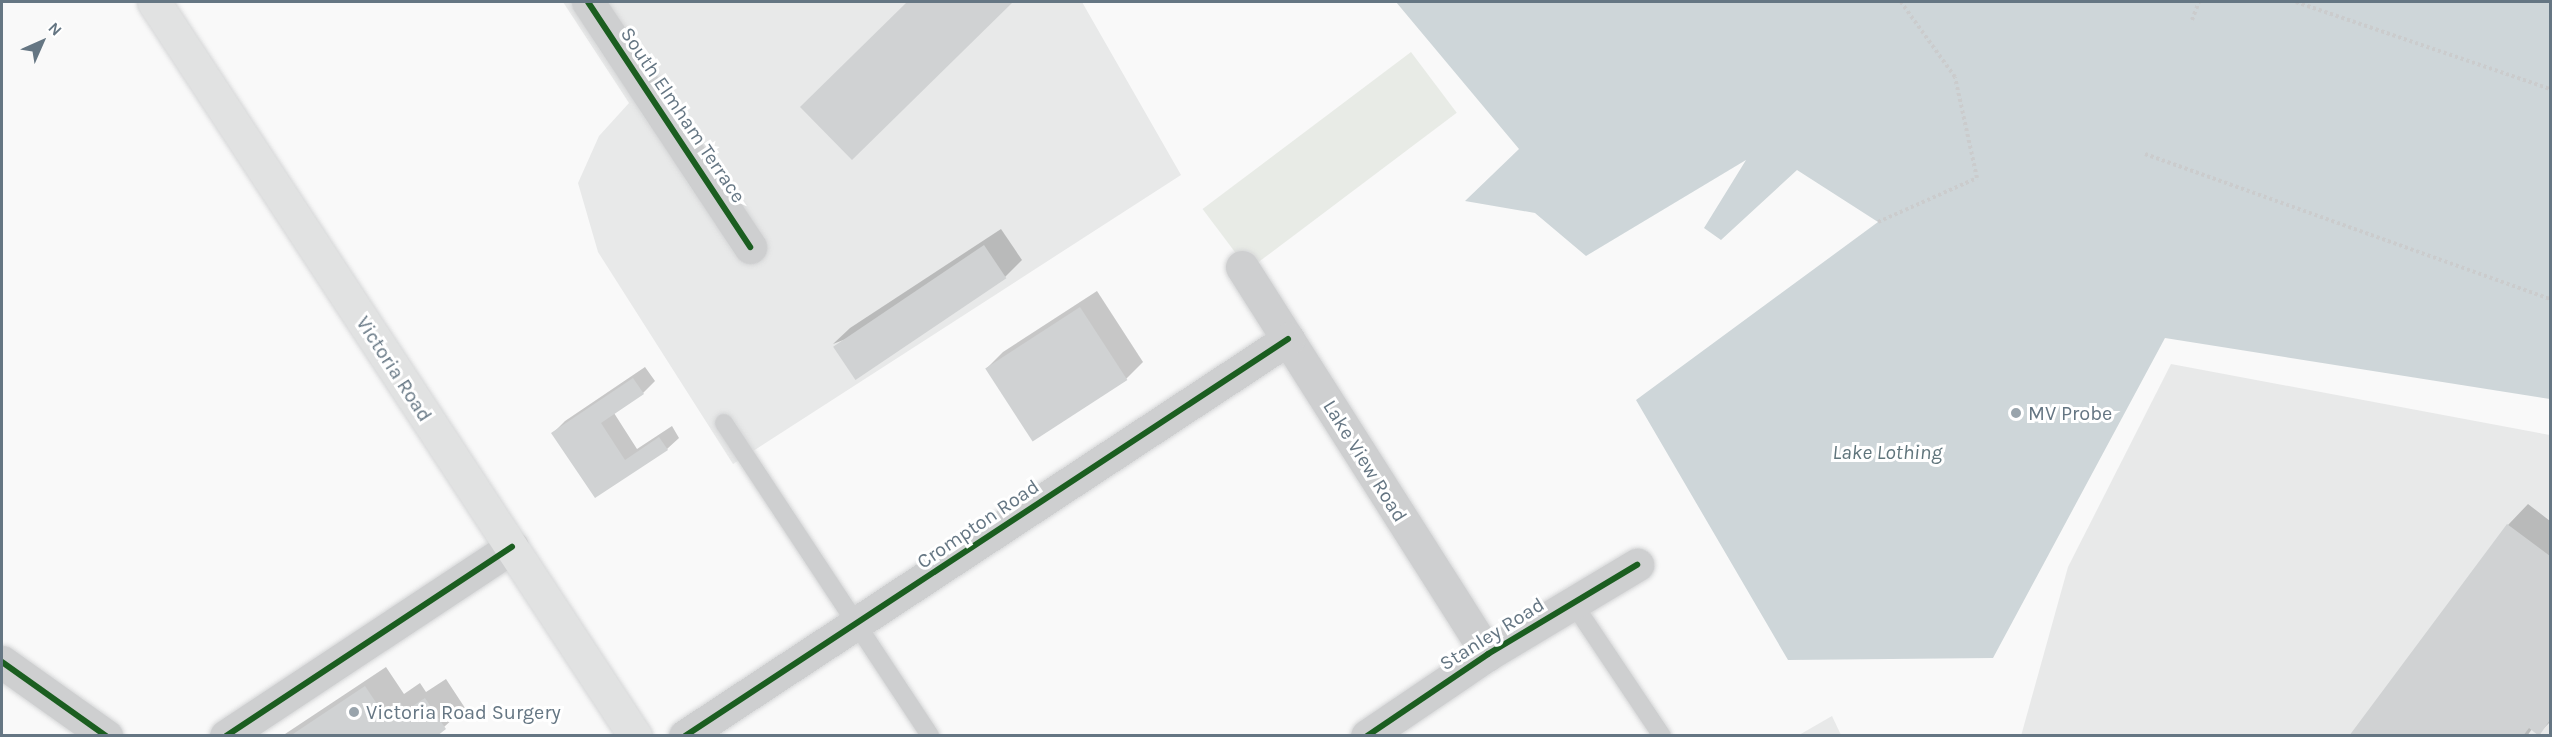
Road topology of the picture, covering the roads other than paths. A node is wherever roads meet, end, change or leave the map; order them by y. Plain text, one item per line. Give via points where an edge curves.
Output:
1 (154, 2) edge
2 (588, 2) edge
3 (750, 247) dead end
4 (1242, 267) dead end
5 (1288, 339) junction
6 (724, 423) dead end
7 (512, 547) junction
8 (1637, 565) dead end
9 (1573, 603) junction
10 (855, 626) junction
11 (1488, 654) junction
12 (2, 662) edge
13 (106, 735) edge
14 (226, 735) edge
15 (635, 735) edge
16 (685, 735) edge
17 (930, 735) edge
18 (1367, 735) edge
19 (1662, 735) edge

1 - 7 main road, Victoria Road
2 - 3 street, South Elmham Terrace
4 - 5 street, Lake View Road
5 - 10 street, Crompton Road
5 - 11 street, Lake View Road
6 - 10 lane
7 - 14 street
7 - 15 main road, Victoria Road
8 - 9 street, Stanley Road
9 - 11 street, Stanley Road
9 - 19 lane
10 - 16 street, Crompton Road
10 - 17 lane
11 - 18 street, Stanley Road
12 - 13 street

